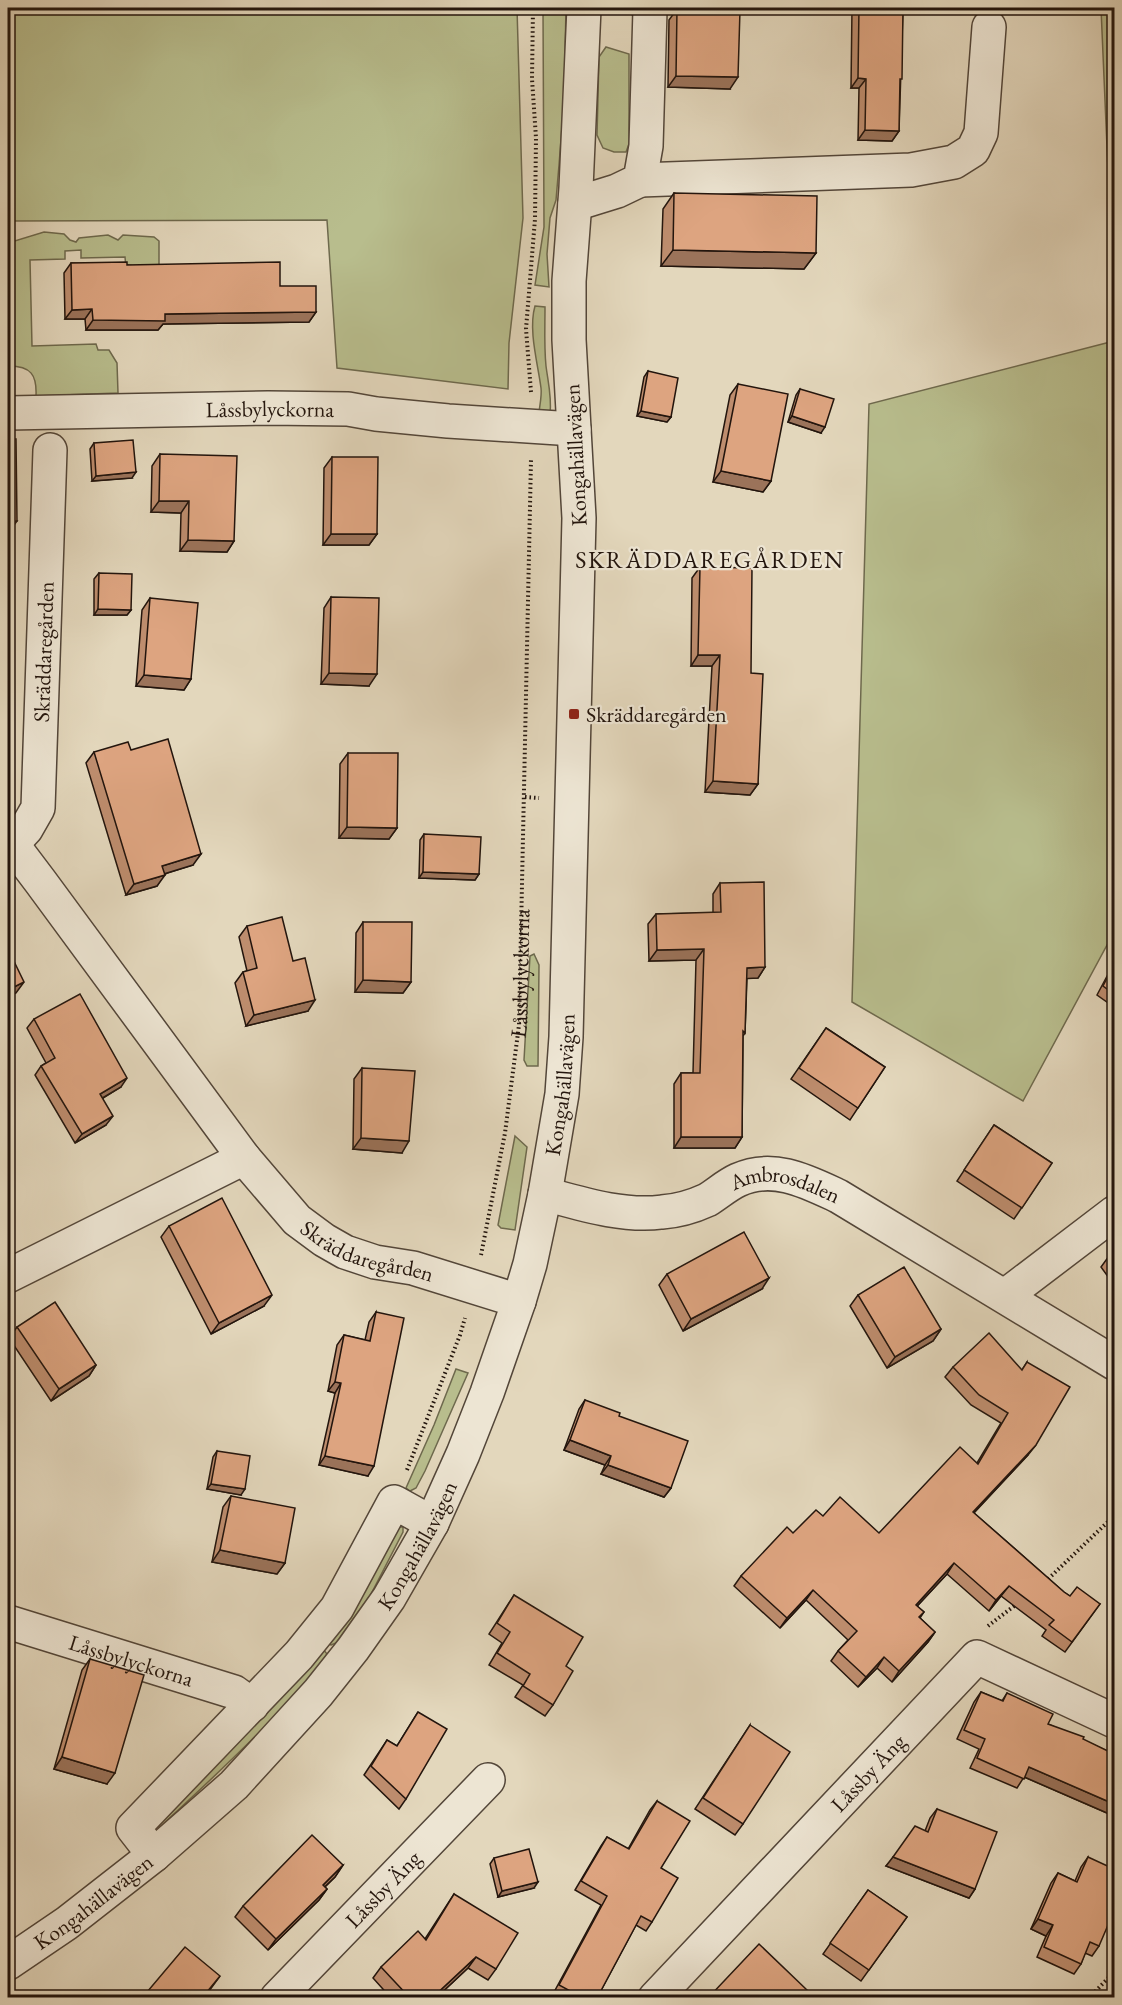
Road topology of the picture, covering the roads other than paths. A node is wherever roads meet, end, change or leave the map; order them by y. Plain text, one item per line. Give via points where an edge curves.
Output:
1 (584, 8) edge
2 (648, 8) edge
3 (989, 27) dead end
4 (640, 180) junction
5 (575, 204) junction
6 (8, 413) edge
7 (574, 429) junction
8 (50, 450) dead end
9 (10, 843) edge
10 (244, 1158) junction
11 (545, 1194) junction
12 (1114, 1213) edge
13 (8, 1276) edge
14 (1005, 1296) junction
15 (519, 1301) junction
16 (1114, 1363) edge
17 (432, 1523) junction
18 (8, 1622) edge
19 (252, 1705) junction
20 (1114, 1720) edge
21 (488, 1780) dead end
22 (154, 1855) junction
23 (8, 1963) edge
24 (277, 1998) edge
25 (655, 1998) edge

1 - 5 street, Kongahällavägen
2 - 4 street via 646,147
3 - 4 street via 981,133 973,150 954,162 911,170
4 - 5 street
5 - 7 street, Kongahällavägen via 569,281
6 - 7 street, Låssbylyckorna via 348,409
7 - 11 street, Kongahällavägen via 579,518 566,1037 562,1094
8 - 9 street, Skräddaregården via 39,808 26,829
9 - 10 street, Skräddaregården
10 - 13 street
10 - 15 street, Skräddaregården via 297,1220 345,1252
11 - 14 street, Ambrosdalen via 621,1211 664,1212 705,1201 738,1180 779,1173 838,1196
11 - 15 street, Kongahällavägen
12 - 14 street
14 - 16 street, Ambrosdalen
15 - 17 street, Kongahällavägen via 487,1393
17 - 19 street via 394,1502 337,1608
17 - 22 street, Kongahällavägen via 389,1598 318,1693 234,1785
18 - 19 street, Låssbylyckorna via 234,1692
19 - 22 street via 133,1828
20 - 25 street, Låssby Äng via 977,1657
21 - 24 street, Låssby Äng
22 - 23 street, Kongahällavägen

